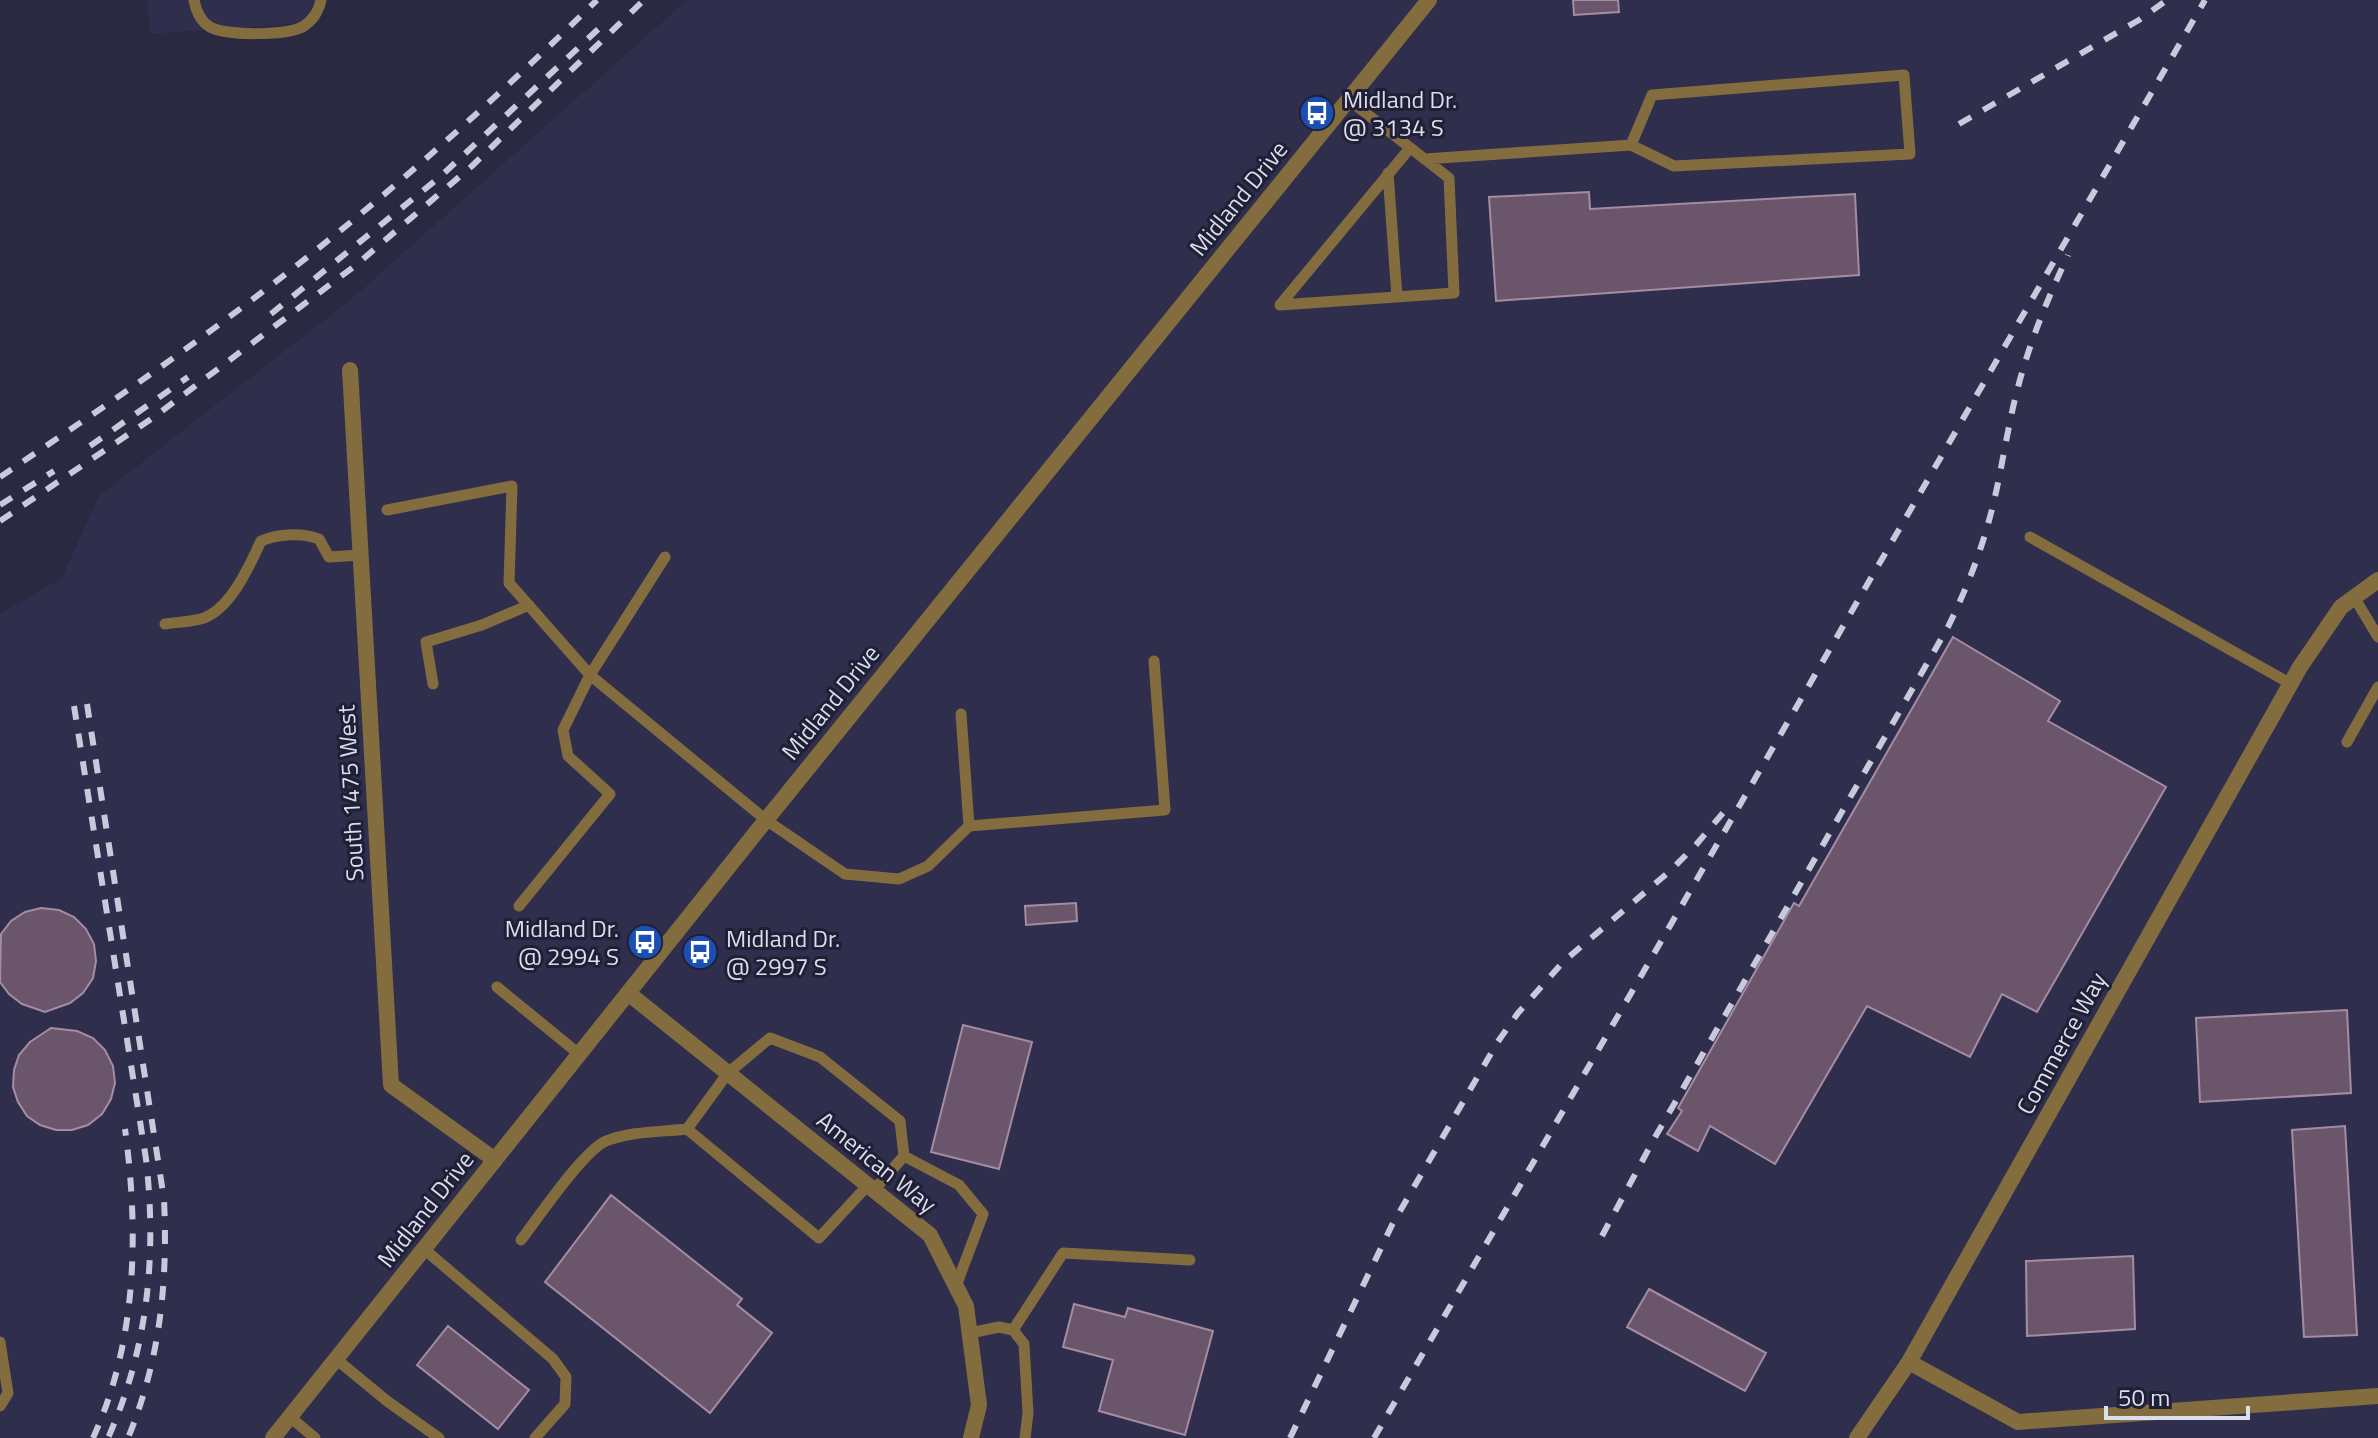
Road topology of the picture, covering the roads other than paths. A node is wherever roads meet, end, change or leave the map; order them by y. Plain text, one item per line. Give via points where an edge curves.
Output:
1 (194, 0) edge
2 (321, 0) edge
3 (1429, 0) edge
4 (1349, 100) junction
5 (1631, 145) junction
6 (1410, 148) junction
7 (1425, 159) junction
8 (1388, 173) junction
9 (1397, 297) junction
10 (350, 370) dead end
11 (387, 510) dead end
12 (2030, 537) dead end
13 (360, 555) junction
14 (665, 557) dead end
15 (2378, 580) edge
16 (2354, 597) junction
17 (529, 605) junction
18 (165, 624) dead end
19 (2378, 637) edge
20 (1154, 661) dead end
21 (590, 675) junction
22 (433, 684) dead end
23 (2291, 684) junction
24 (2378, 687) edge
25 (961, 714) dead end
26 (2347, 742) dead end
27 (766, 820) junction
28 (969, 826) junction
29 (519, 906) dead end
30 (497, 987) dead end
31 (628, 993) junction
32 (579, 1054) junction
33 (728, 1073) junction
34 (687, 1129) junction
35 (904, 1156) junction
36 (495, 1160) junction
37 (871, 1187) junction
38 (521, 1240) dead end
39 (424, 1249) junction
40 (1190, 1260) dead end
41 (956, 1286) junction
42 (1013, 1330) junction
43 (970, 1333) junction
44 (0, 1342) edge
45 (336, 1359) junction
46 (1909, 1362) junction
47 (2378, 1396) edge
48 (0, 1406) edge
49 (290, 1417) junction
50 (273, 1438) edge
51 (315, 1438) edge
52 (439, 1438) edge
53 (535, 1438) edge
54 (971, 1438) edge
55 (1025, 1438) edge
56 (1857, 1438) edge

1 - 2 lane via 213,29 240,33 303,27
3 - 4 street, Midland Drive
4 - 6 lane
4 - 27 street, Midland Drive
5 - 5 lane via 1674,166 1910,154 1904,75 1652,95
5 - 7 lane
6 - 7 lane
6 - 8 lane
7 - 9 lane via 1449,178 1454,293
8 - 9 lane
8 - 9 lane via 1280,305
10 - 13 street, South 1475 West
11 - 17 lane via 512,486 509,583
12 - 23 lane
13 - 18 lane via 329,557 319,539 307,535 268,538 216,610 204,618
13 - 36 street, South 1475 West via 391,1085
14 - 21 lane
15 - 16 street, Commerce Way
16 - 19 lane
16 - 23 street, Commerce Way via 2341,607
17 - 21 lane
17 - 22 lane via 426,642
20 - 28 lane via 1165,810
21 - 27 lane
21 - 29 lane via 563,730 568,756 610,794
23 - 46 street, Commerce Way
24 - 26 lane
25 - 28 lane
27 - 28 lane via 845,874 899,879 928,866
27 - 31 street, Midland Drive
30 - 32 lane
31 - 32 street, Midland Drive
31 - 33 street, American Way
32 - 36 street, Midland Drive
33 - 34 lane
33 - 35 lane via 770,1038 820,1057 900,1121
33 - 37 street, American Way
34 - 37 lane via 819,1238
34 - 38 lane via 604,1142 580,1163
35 - 37 lane
35 - 41 lane via 959,1185 983,1214
36 - 39 street, Midland Drive
37 - 41 street, American Way via 930,1235
39 - 45 street, Midland Drive
39 - 53 lane via 553,1359 566,1377 565,1404
40 - 42 lane via 1063,1253
41 - 43 street, American Way
42 - 43 lane
42 - 55 lane via 1024,1344
43 - 54 street, American Way via 979,1405
44 - 48 lane via 8,1393
45 - 49 street, Midland Drive
45 - 52 lane
46 - 47 street via 2018,1422
46 - 56 street, Commerce Way
49 - 50 street, Midland Drive
49 - 51 lane

